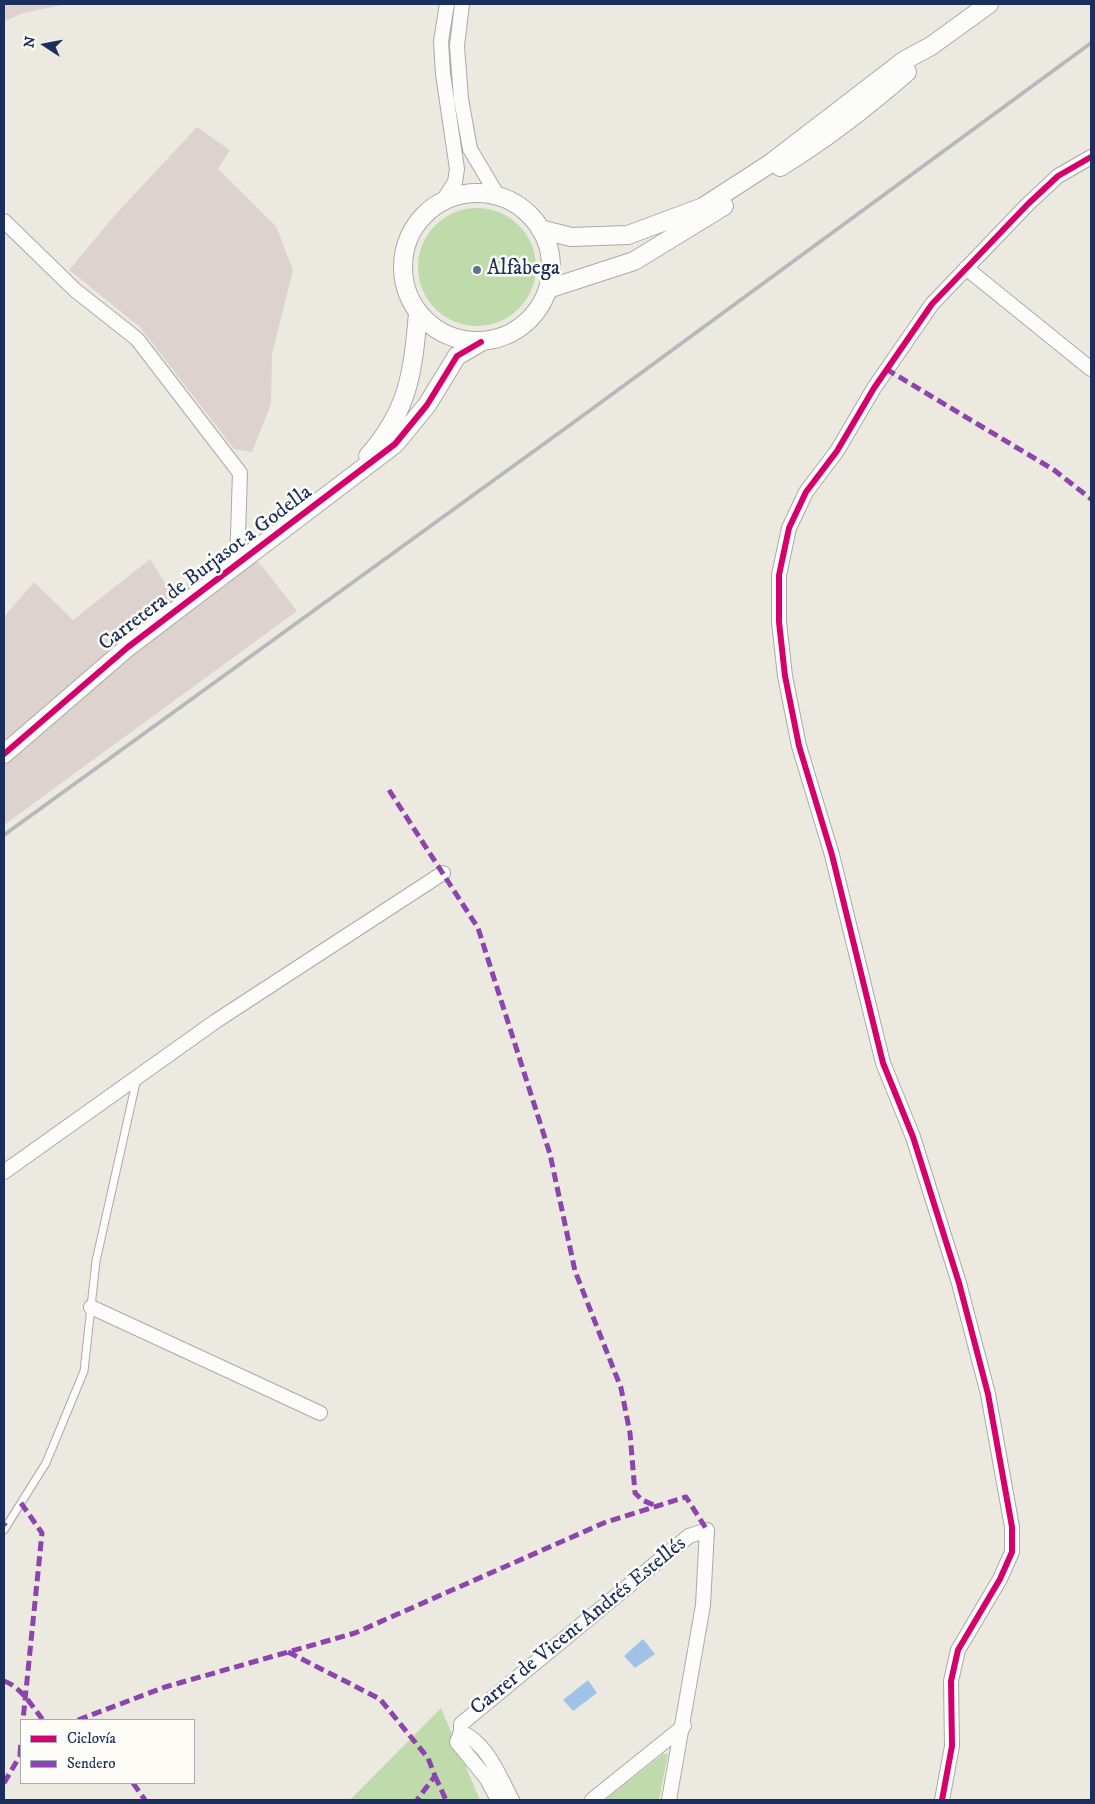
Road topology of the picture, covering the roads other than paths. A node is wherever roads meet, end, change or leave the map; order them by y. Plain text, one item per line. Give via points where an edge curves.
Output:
1 (447, 4) edge
2 (462, 4) edge
3 (988, 4) edge
4 (931, 46) junction
5 (1091, 157) edge
6 (498, 196) junction
7 (442, 202) junction
8 (4, 221) edge
9 (540, 229) junction
10 (966, 268) junction
11 (548, 289) junction
12 (418, 312) junction
13 (481, 342) junction
14 (1091, 369) edge
15 (337, 489) junction
16 (238, 565) junction
17 (4, 754) edge
18 (444, 873) dead end
19 (138, 1078) junction
20 (4, 1172) edge
21 (91, 1307) junction
22 (320, 1413) dead end
23 (4, 1530) edge
24 (684, 1726) junction
25 (461, 1732) junction
26 (498, 1800) edge
27 (512, 1800) edge
28 (592, 1800) edge
29 (669, 1800) edge
30 (942, 1800) edge

1 - 7 street via 441,41 457,169 455,182
2 - 6 street via 457,46 461,99 470,149
3 - 4 street
4 - 9 street via 905,60 771,162 703,207 628,235 571,237
4 - 11 street via 912,68 864,110 711,216 634,261
5 - 10 street via 1058,176
6 - 7 street via 470,193
6 - 9 street via 529,215
7 - 12 street via 415,226 403,261 409,297
8 - 16 street via 75,290 138,338 240,473
9 - 11 street via 550,258
10 - 14 street
10 - 30 street via 932,304 806,492 790,528 780,574 779,622 785,676 799,746 832,854 883,1063 913,1137 959,1283 988,1394 1012,1527 1012,1552 1000,1579 958,1650 951,1682 952,1746
11 - 13 street via 538,310 523,326 503,337
12 - 13 street via 430,326 446,335
12 - 15 street via 413,366 406,395 382,440
13 - 15 street via 457,356 427,405 395,444
15 - 16 street, Carretera de Burjasot a Godella
16 - 17 street, Carretera de Burjasot a Godella via 128,647
18 - 19 street via 216,1022
19 - 20 street
19 - 21 lane via 96,1261
21 - 22 street
21 - 23 lane via 84,1371 46,1463
24 - 25 street, Carrer de Vicent Andrés Estellés via 703,1604 707,1530 689,1536 461,1724
24 - 28 street
24 - 29 street
25 - 26 street via 457,1742 487,1779
25 - 27 street via 485,1751

